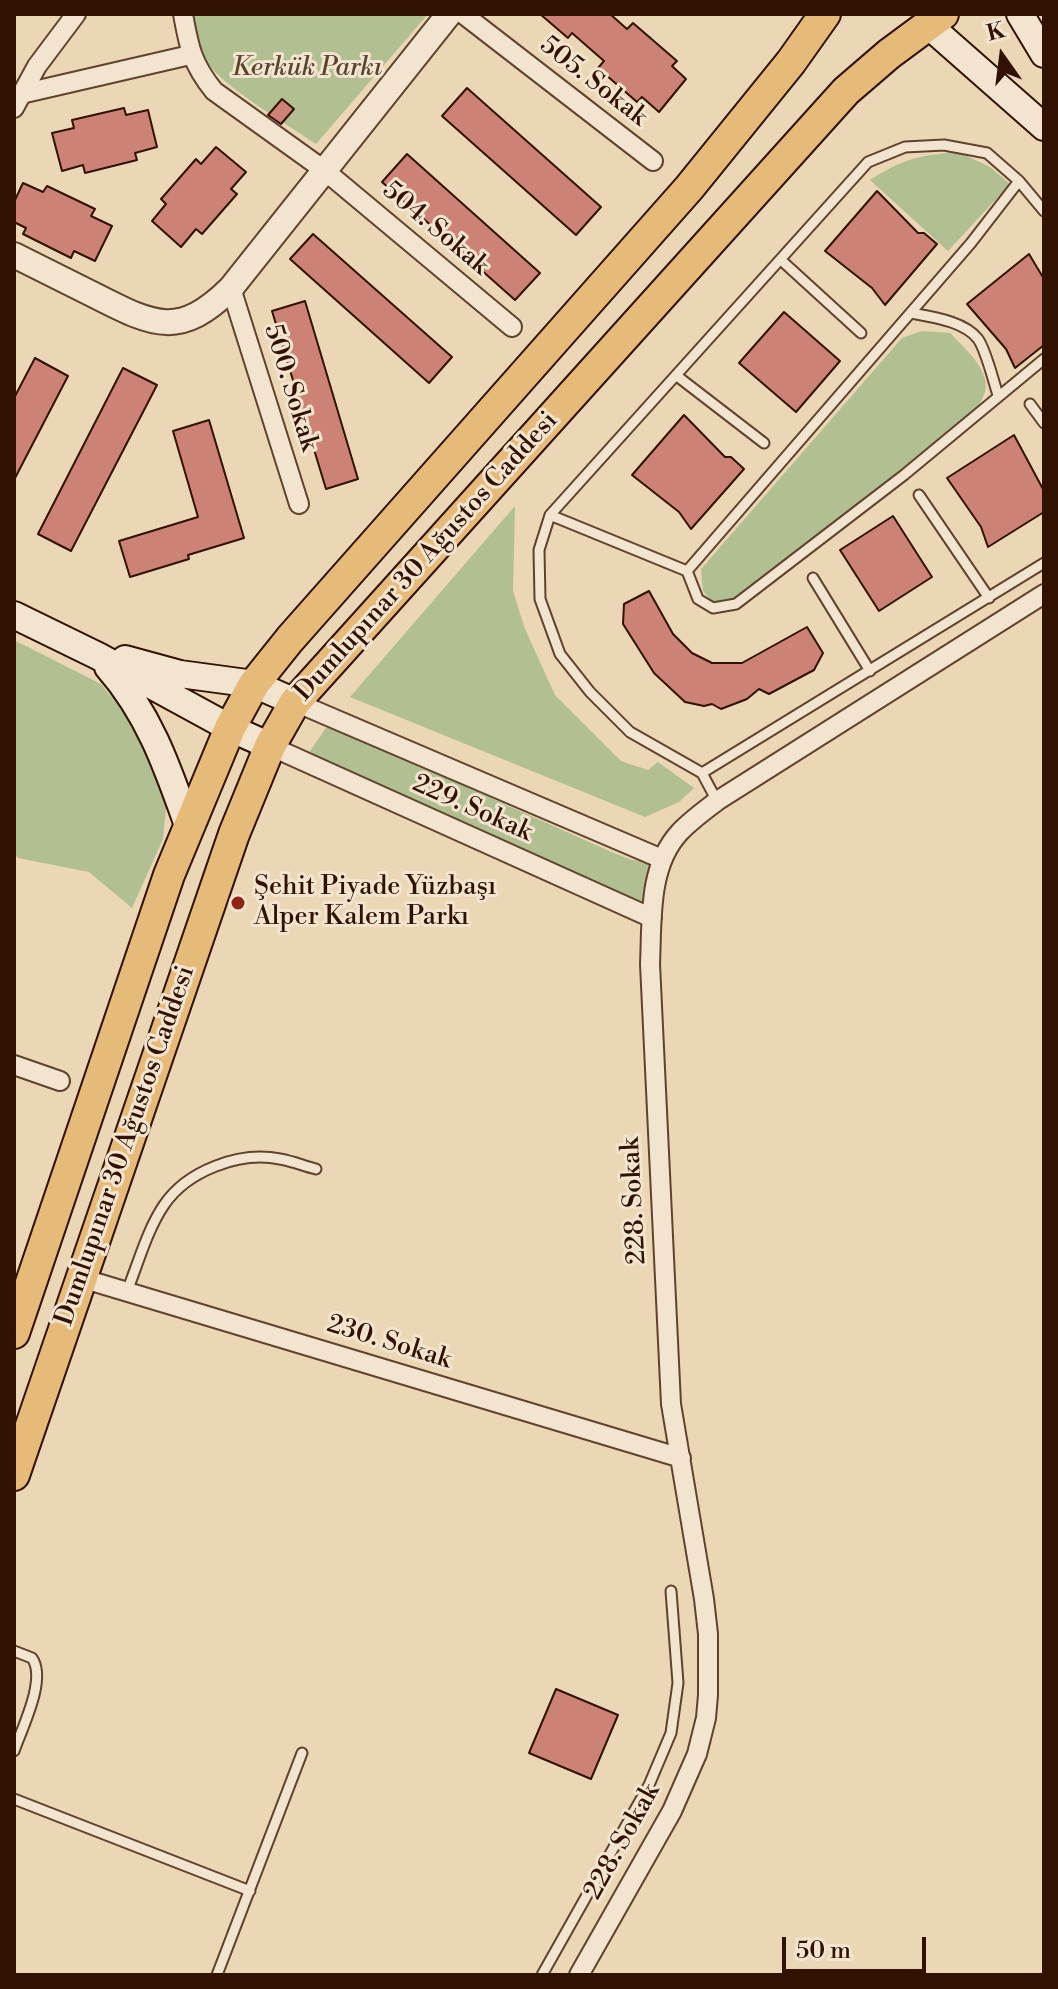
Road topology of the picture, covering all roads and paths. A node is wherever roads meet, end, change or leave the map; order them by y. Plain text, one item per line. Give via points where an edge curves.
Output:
1 (76, 14) edge
2 (183, 14) edge
3 (449, 14) edge
4 (463, 14) edge
5 (825, 14) edge
6 (1020, 14) edge
7 (928, 17) edge
8 (1044, 54) edge
9 (190, 55) junction
10 (18, 101) edge
11 (1044, 127) edge
12 (653, 161) dead end
13 (324, 170) junction
14 (1019, 181) junction
15 (1044, 211) edge
16 (14, 255) edge
17 (781, 260) junction
18 (231, 288) junction
19 (911, 313) junction
20 (512, 327) dead end
21 (861, 333) dead end
22 (1044, 359) edge
23 (677, 376) junction
24 (998, 395) junction
25 (1030, 404) dead end
26 (1044, 423) edge
27 (764, 443) dead end
28 (919, 495) dead end
29 (299, 504) dead end
30 (550, 515) junction
31 (1044, 563) edge
32 (687, 571) junction
33 (813, 578) dead end
34 (1044, 594) edge
35 (989, 598) junction
36 (14, 615) edge
37 (98, 656) junction
38 (870, 671) junction
39 (254, 684) junction
40 (295, 702) junction
41 (230, 728) junction
42 (270, 746) junction
43 (702, 773) junction
44 (717, 801) junction
45 (189, 828) junction
46 (662, 859) junction
47 (652, 918) junction
48 (14, 1065) edge
49 (60, 1081) dead end
50 (316, 1169) dead end
51 (81, 1278) junction
52 (127, 1291) junction
53 (14, 1333) edge
54 (681, 1458) junction
55 (14, 1475) edge
56 (671, 1591) dead end
57 (14, 1651) edge
58 (14, 1751) edge
59 (302, 1753) dead end
60 (14, 1799) edge
61 (250, 1891) junction
62 (217, 1975) edge
63 (542, 1975) edge
64 (579, 1975) edge

1 - 10 street
2 - 9 street
3 - 13 street
4 - 12 street, 505. Sokak
5 - 39 main road, Dumlupınar 30 Ağustos Caddesi via 689,188
6 - 8 main road
7 - 11 main road
7 - 40 main road, Dumlupınar 30 Ağustos Caddesi via 846,91
9 - 10 street
9 - 13 street, 504. Sokak via 214,91
13 - 18 street
13 - 20 street, 504. Sokak
14 - 15 lane
14 - 17 lane via 987,153 944,145 905,147 868,162
14 - 19 lane
16 - 18 street via 143,320 167,323 190,318 212,307
17 - 21 lane
17 - 23 lane
18 - 29 street, 500. Sokak
19 - 24 lane via 964,328 978,339
19 - 32 lane
22 - 24 lane
23 - 27 lane
23 - 30 lane
24 - 32 lane via 736,604 713,608 698,599
25 - 26 lane
28 - 35 lane
30 - 32 lane
30 - 43 lane via 539,550 540,599 560,654 630,732
31 - 35 lane
33 - 38 lane
34 - 44 street, 228. Sokak
35 - 38 lane
36 - 37 main road
37 - 39 main road
37 - 41 main road
37 - 45 main road via 147,719
38 - 43 lane
39 - 40 main road
39 - 41 main road, Dumlupınar 30 Ağustos Caddesi
40 - 42 main road, Dumlupınar 30 Ağustos Caddesi
40 - 46 street, 229. Sokak
41 - 42 main road
41 - 45 main road, Dumlupınar 30 Ağustos Caddesi
42 - 47 street, 229. Sokak
42 - 51 main road, Dumlupınar 30 Ağustos Caddesi via 216,885
43 - 44 lane
44 - 46 street, 228. Sokak via 678,834
45 - 53 main road, Dumlupınar 30 Ağustos Caddesi
46 - 47 street, 228. Sokak
47 - 54 street, 228. Sokak via 671,1404
48 - 49 street
50 - 52 lane via 277,1158 238,1160 213,1166 179,1186 162,1208
51 - 52 street, 230. Sokak
51 - 55 main road, Dumlupınar 30 Ağustos Caddesi
52 - 54 street, 230. Sokak
54 - 64 street, 228. Sokak via 708,1634 706,1718 672,1811
56 - 63 lane via 678,1683 671,1733 649,1785
57 - 58 lane via 32,1658 38,1671
59 - 61 lane
60 - 61 lane
61 - 62 lane

